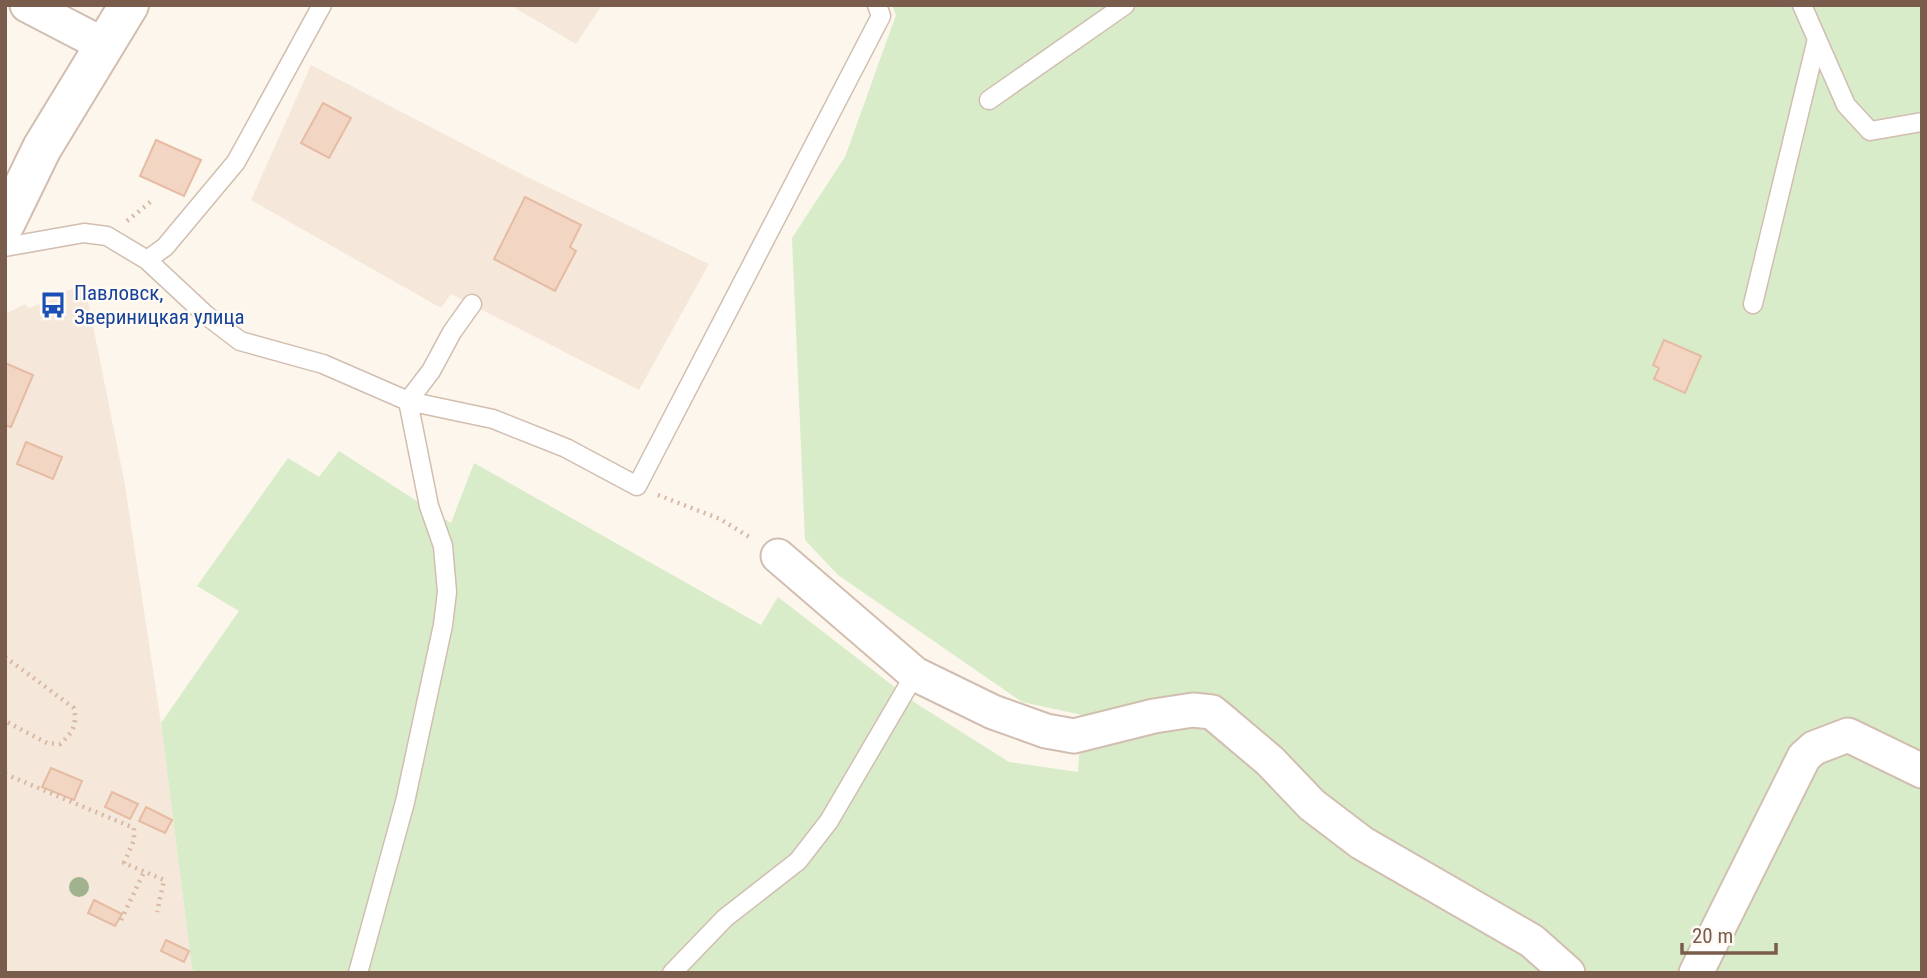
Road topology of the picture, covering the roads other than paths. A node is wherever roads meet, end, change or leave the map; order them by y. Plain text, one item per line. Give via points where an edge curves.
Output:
1 (27, 5) edge
2 (129, 5) edge
3 (322, 5) edge
4 (877, 5) edge
5 (1125, 5) edge
6 (1802, 5) edge
7 (1817, 39) junction
8 (104, 45) junction
9 (989, 100) dead end
10 (1922, 122) edge
11 (5, 224) edge
12 (5, 247) edge
13 (147, 260) junction
14 (472, 304) dead end
15 (1753, 304) dead end
16 (408, 401) junction
17 (778, 556) road end
18 (915, 674) junction
19 (1922, 771) edge
20 (358, 973) edge
21 (672, 973) edge
22 (1568, 973) edge
23 (1696, 973) edge

1 - 8 street
2 - 8 street
3 - 13 lane via 236,162 165,247
4 - 16 lane via 881,16 637,486 566,448 493,419
5 - 9 lane
6 - 7 lane
7 - 10 lane via 1846,104 1870,131
7 - 15 lane
8 - 11 street via 42,148
12 - 13 lane via 84,233 107,236
13 - 16 lane via 240,341 323,364
14 - 16 lane
16 - 20 lane via 429,506 443,546 447,592 405,802
17 - 18 street
18 - 21 lane via 829,821 798,861 725,918
18 - 22 street via 993,712 1074,736 1154,716 1212,712 1312,804 1362,843 1532,941
19 - 23 street via 1848,735 1814,748 1804,757

